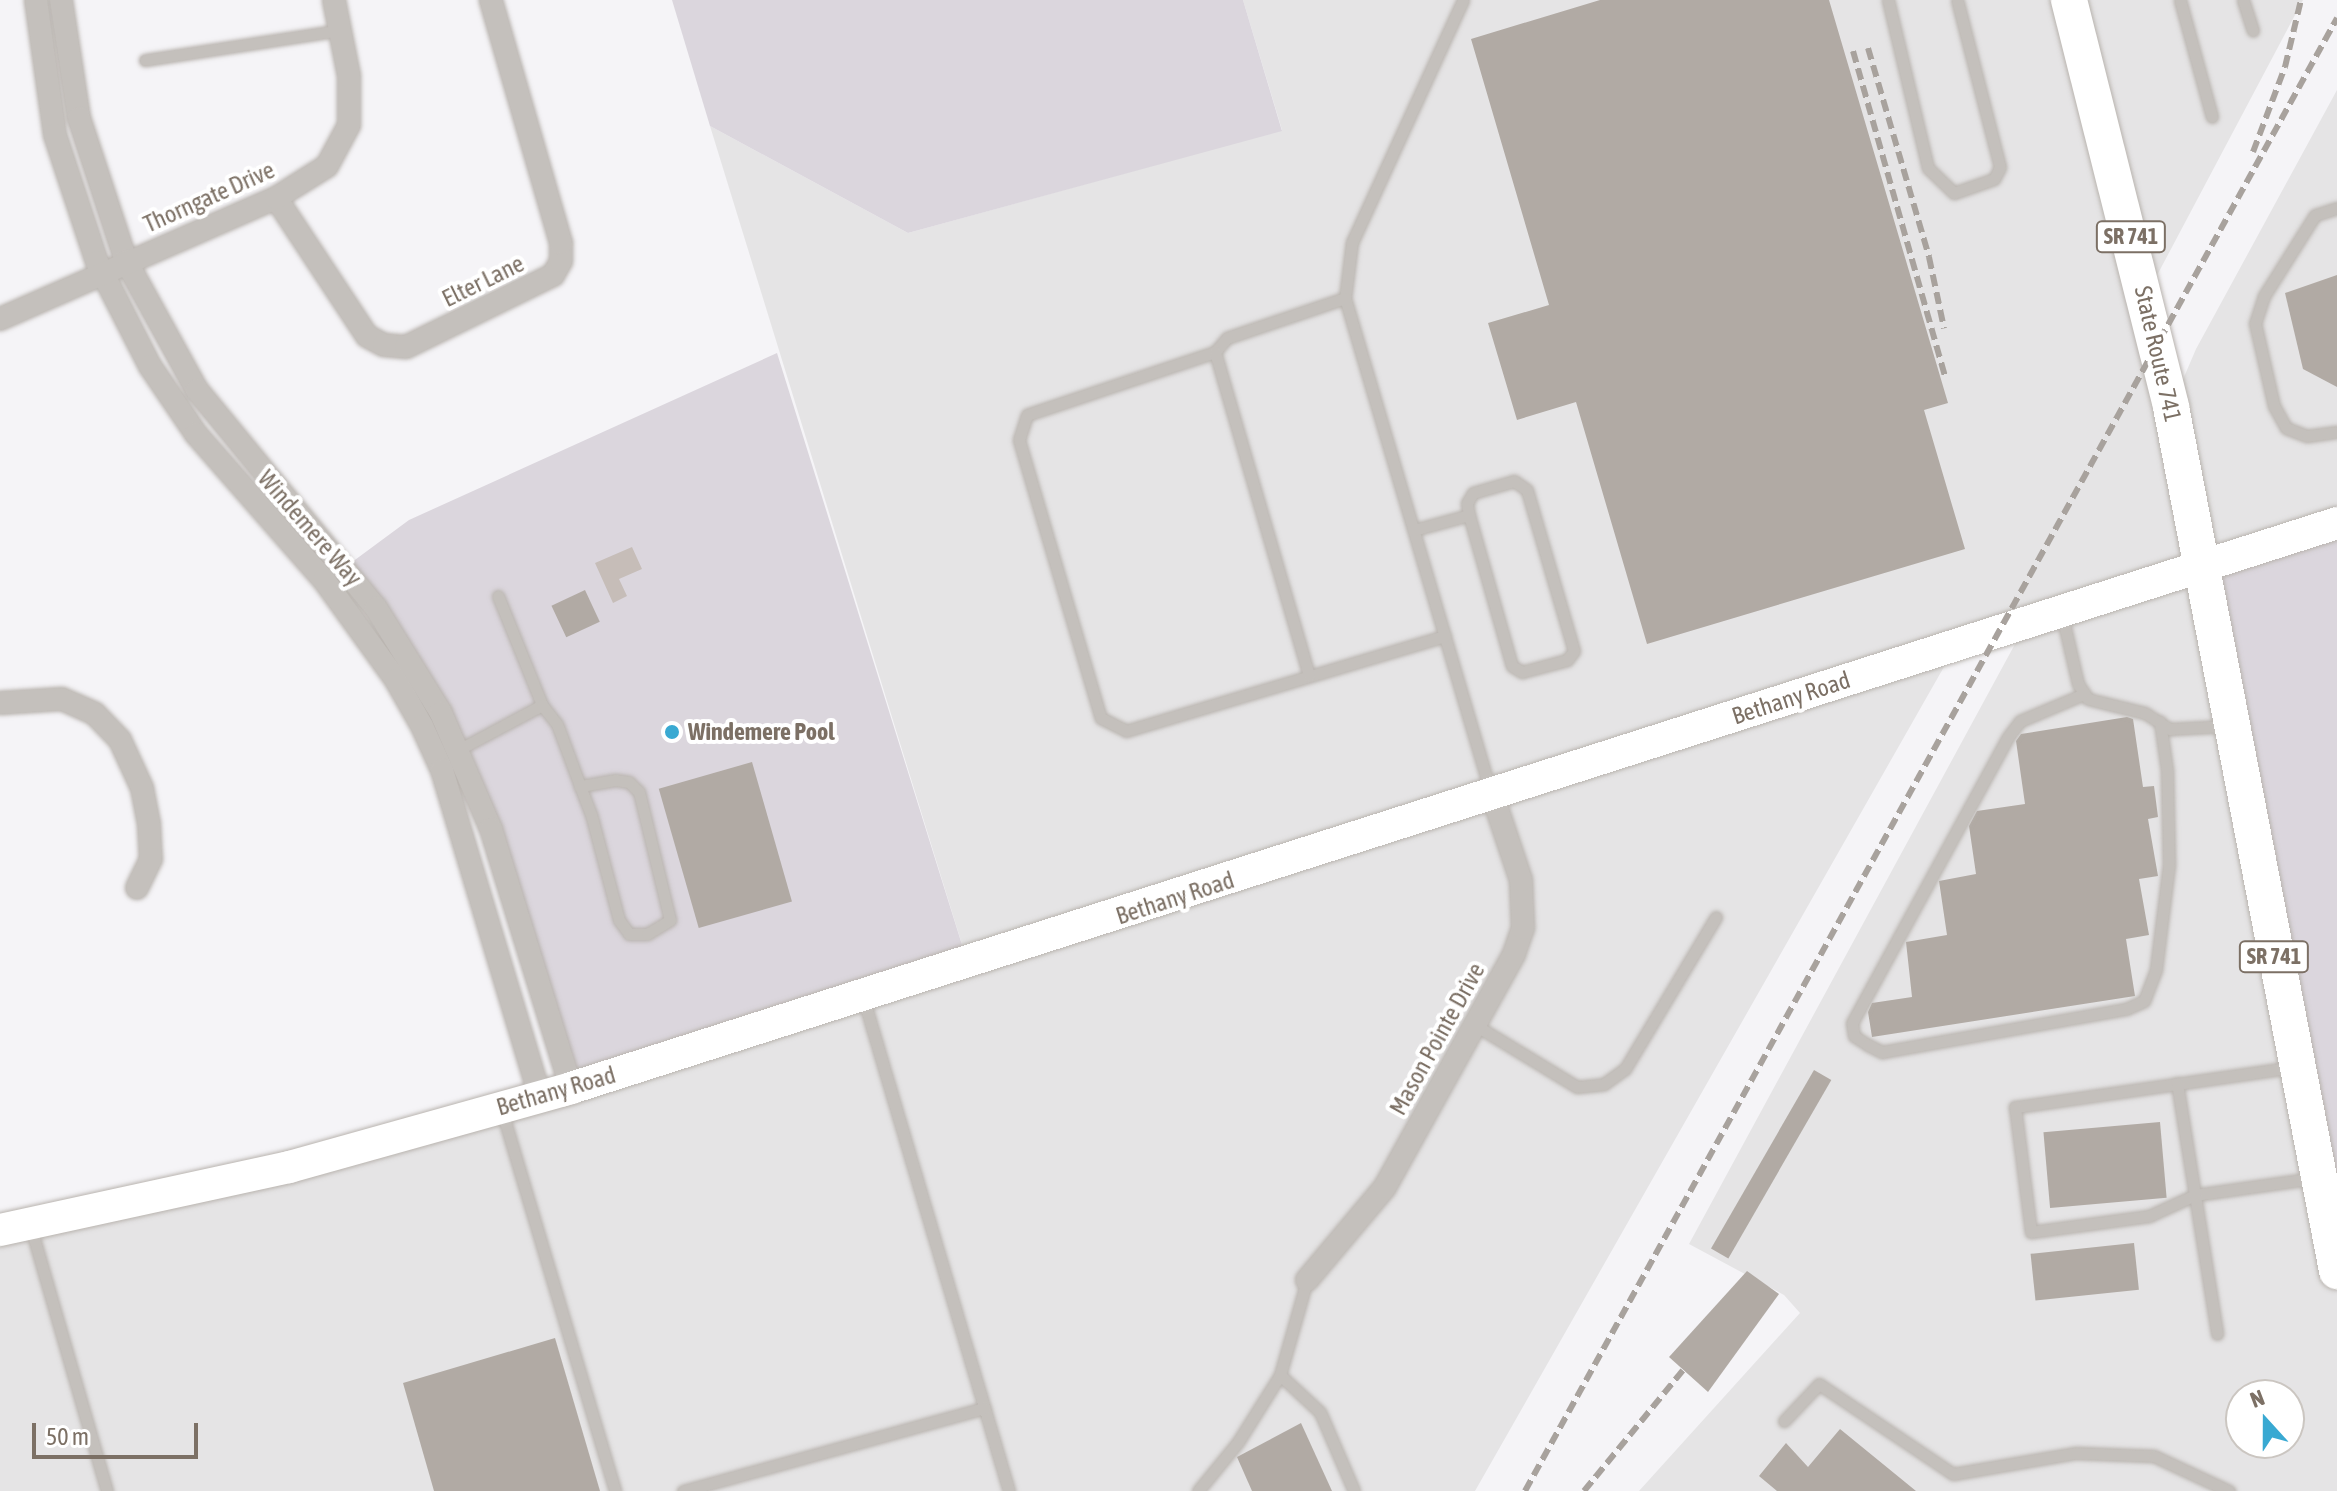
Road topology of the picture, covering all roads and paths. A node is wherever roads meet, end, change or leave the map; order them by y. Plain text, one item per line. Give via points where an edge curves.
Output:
1 (36, 0) edge
2 (61, 0) edge
3 (334, 0) edge
4 (491, 0) edge
5 (1463, 0) edge
6 (1888, 0) edge
7 (1957, 0) edge
8 (2069, 0) edge
9 (2180, 0) edge
10 (2243, 0) edge
11 (340, 30) junction
12 (2253, 30) dead end
13 (145, 60) dead end
14 (2212, 117) dead end
15 (276, 198) junction
16 (2337, 208) edge
17 (126, 261) junction
18 (102, 273) junction
19 (1345, 298) junction
20 (0, 319) edge
21 (1215, 352) junction
22 (2337, 432) edge
23 (1469, 515) junction
24 (2337, 523) edge
25 (1414, 530) junction
26 (2204, 566) junction
27 (498, 596) dead end
28 (2061, 611) junction
29 (1445, 636) junction
30 (1309, 676) junction
31 (2084, 694) junction
32 (0, 703) edge
33 (542, 705) junction
34 (2160, 722) junction
35 (2233, 725) junction
36 (458, 750) junction
37 (437, 759) junction
38 (580, 786) junction
39 (1493, 797) junction
40 (137, 888) dead end
41 (1716, 917) dead end
42 (863, 997) junction
43 (1475, 1025) junction
44 (2295, 1066) junction
45 (2177, 1083) junction
46 (555, 1092) junction
47 (501, 1108) junction
48 (2316, 1178) junction
49 (2195, 1195) junction
50 (15, 1227) edge
51 (2337, 1271) edge
52 (1307, 1280) joint
53 (2217, 1334) dead end
54 (1280, 1375) junction
55 (985, 1408) junction
56 (1784, 1421) dead end
57 (107, 1491) edge
58 (615, 1491) edge
59 (683, 1491) edge
60 (1009, 1491) edge
61 (1198, 1491) edge
62 (1354, 1491) edge
63 (2229, 1491) edge

1 - 18 street, Windemere Way via 55,135
2 - 17 street, Windemere Way via 79,118
3 - 11 street, Thorngate Drive
4 - 15 street, Elter Lane via 561,243 561,261 553,275 406,347 384,345 367,336
5 - 19 lane via 1352,242
6 - 7 lane via 1928,168 1954,193 1994,179 2000,167
8 - 26 main road, State Route 741 / SR 741
9 - 14 lane
10 - 12 lane
11 - 13 lane
11 - 15 street, Thorngate Drive via 349,76 349,125 327,166
15 - 17 street, Thorngate Drive
16 - 22 lane via 2315,215 2264,296 2255,323 2274,406 2286,428 2307,436
17 - 18 street, Thorngate Drive
17 - 36 street, Windemere Way via 197,390 376,608 413,664
18 - 20 street, Thorngate Drive
18 - 37 street, Windemere Way via 150,366 196,434 362,630 396,680
19 - 21 lane via 1227,338
19 - 25 lane
21 - 30 lane
21 - 30 lane via 1027,415 1019,440 1023,454 1101,718 1126,731
23 - 23 lane via 1512,666 1522,672 1567,660 1574,651 1527,490 1514,481 1473,493 1467,503
23 - 25 lane
24 - 26 main road, Bethany Road
25 - 29 lane
26 - 28 main road, Bethany Road
26 - 35 main road, SR 741
27 - 33 lane
28 - 31 lane
28 - 39 main road, Bethany Road
29 - 30 lane
29 - 39 lane
31 - 34 lane
31 - 34 lane via 2020,721 2008,737 1852,1023 1854,1036 1882,1052 2126,1009 2144,1001 2156,969 2169,865
32 - 40 street via 62,699 95,714 120,740 142,788 151,842 151,859
33 - 36 lane
33 - 38 lane via 557,724
34 - 35 lane via 2186,732
35 - 44 main road, SR 741
36 - 37 lane
36 - 46 street, Windemere Way via 518,907
37 - 46 street, Windemere Way
38 - 38 lane via 619,920 629,934 647,934 670,920 639,792 629,782 615,780
39 - 42 main road, Bethany Road
39 - 43 street, Mason Pointe Drive via 1521,880 1523,928
41 - 43 lane via 1625,1069 1604,1084 1577,1087
42 - 46 main road, Bethany Road
42 - 55 lane
43 - 52 street, Mason Pointe Drive via 1385,1187
44 - 45 lane
44 - 48 main road, SR 741
45 - 49 lane
45 - 49 lane via 2015,1107 2031,1232 2149,1216
46 - 47 main road, Bethany Road
47 - 50 main road, Bethany Road via 289,1167
47 - 58 lane
48 - 49 lane
48 - 51 main road, SR 741
49 - 53 lane
50 - 57 lane
52 - 54 lane
54 - 61 lane via 1238,1442
54 - 62 lane via 1320,1412
55 - 59 lane
55 - 60 lane
56 - 63 lane via 1819,1384 1953,1474 2076,1453 2154,1456

